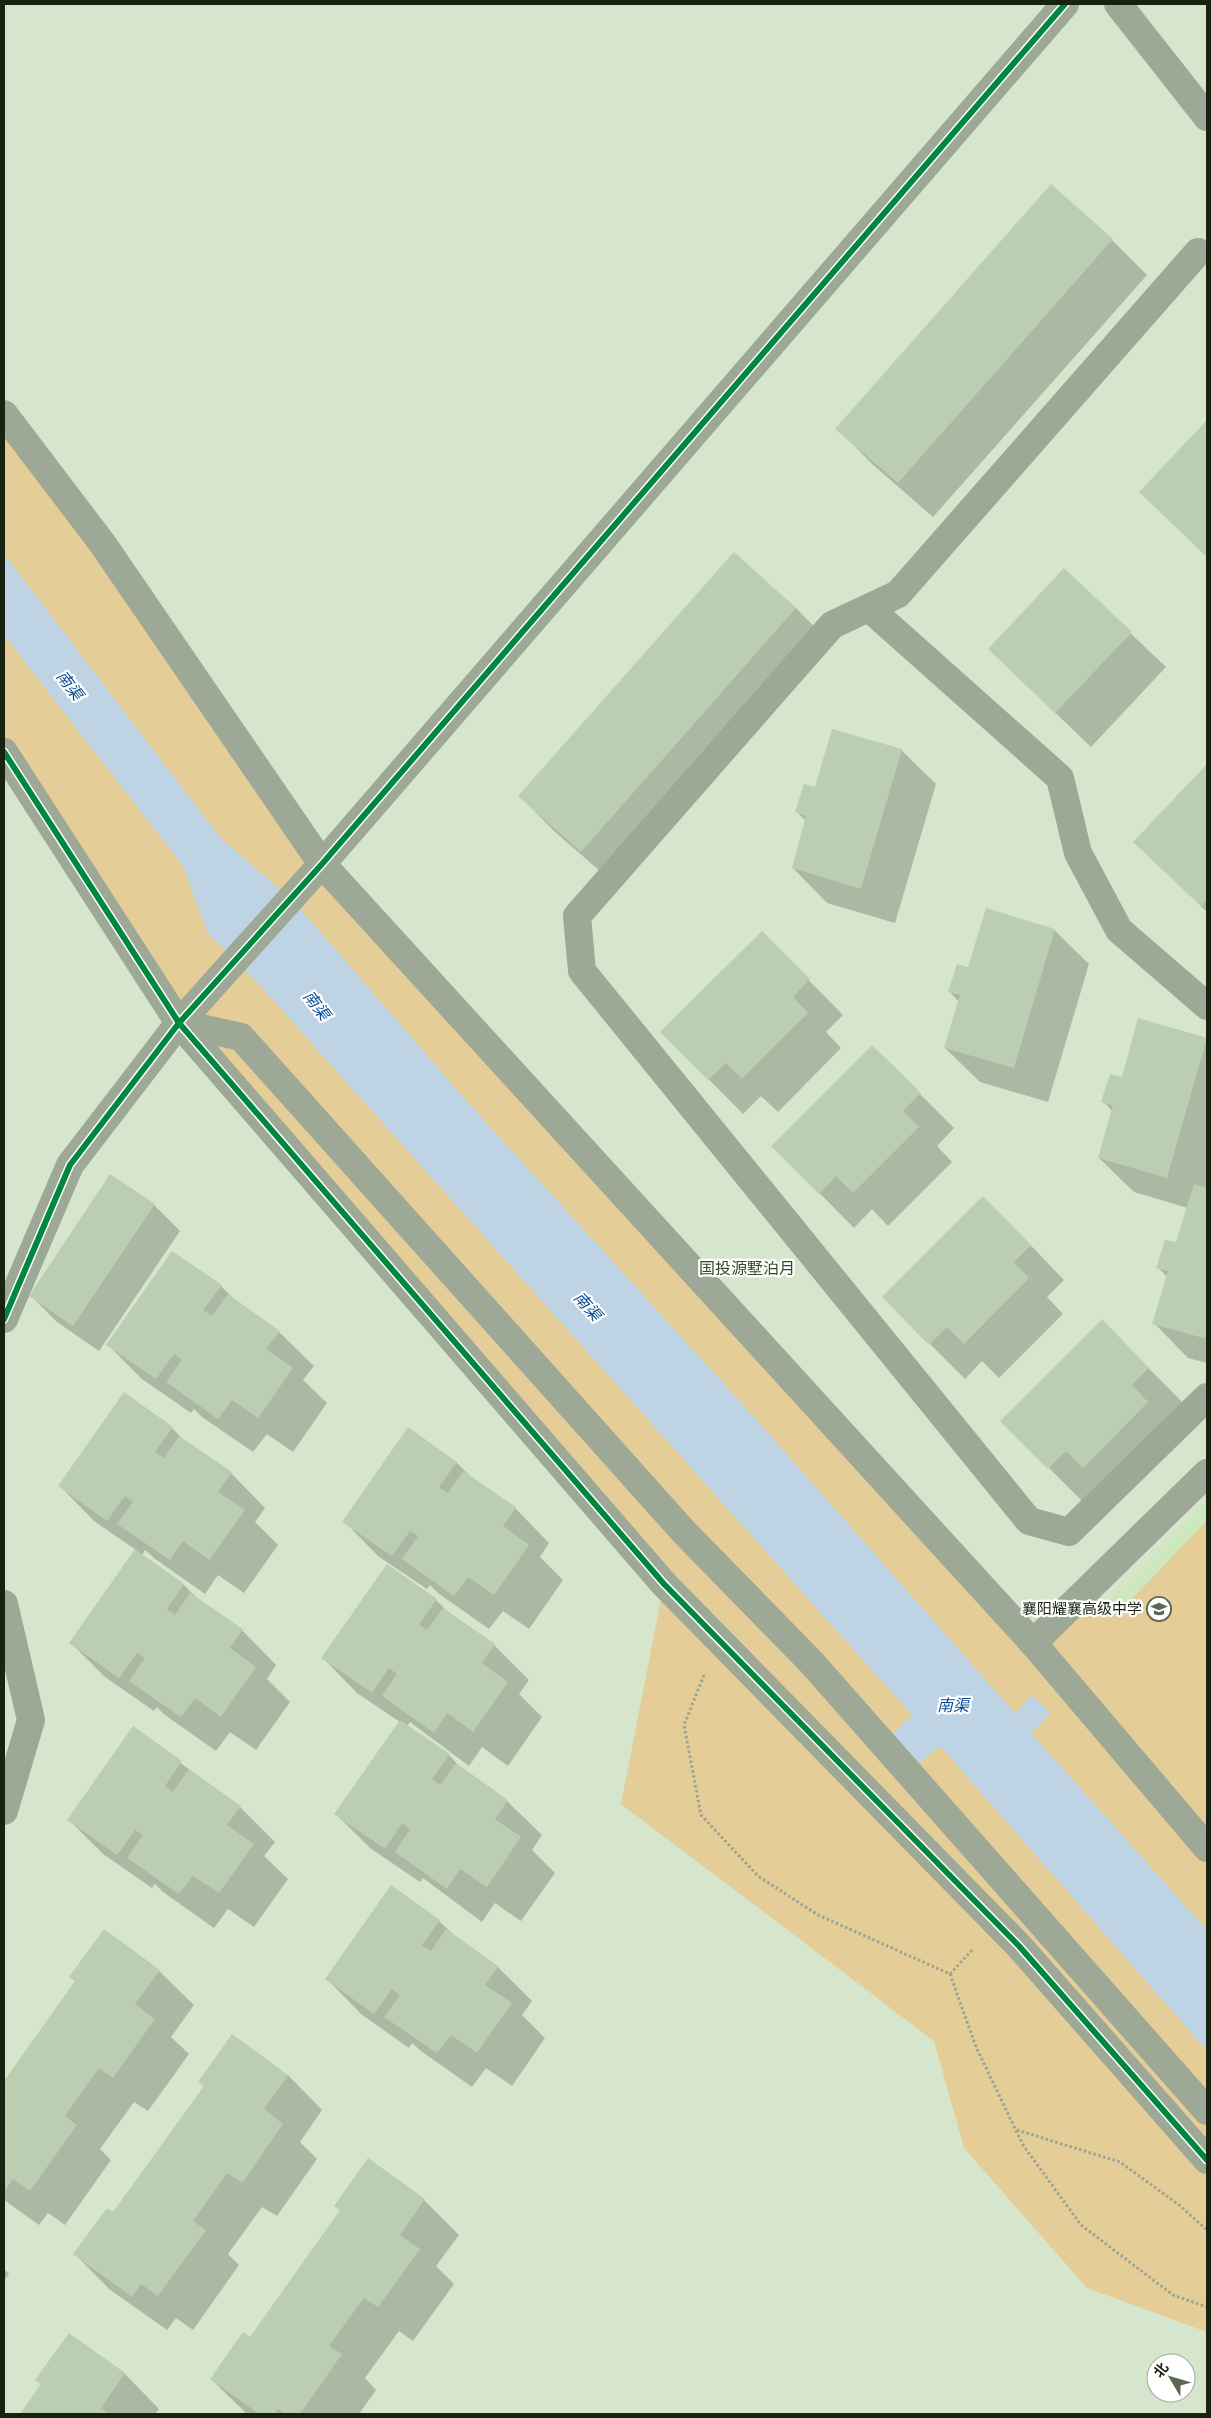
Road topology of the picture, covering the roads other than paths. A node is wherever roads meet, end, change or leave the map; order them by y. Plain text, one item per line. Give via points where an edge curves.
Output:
1 (1065, 4) edge
2 (1118, 4) edge
3 (1207, 117) edge
4 (1198, 252) dead end
5 (4, 414) edge
6 (869, 608) junction
7 (4, 752) edge
8 (322, 864) junction
9 (1207, 1006) edge
10 (179, 1023) junction
11 (4, 1319) edge
12 (1207, 1397) edge
13 (1207, 1473) edge
14 (4, 1604) edge
15 (1033, 1643) junction
16 (4, 1811) edge
17 (1207, 1848) edge
18 (1207, 2111) edge
19 (1207, 2160) edge

1 - 8 street
2 - 3 street
4 - 6 street via 898,594
5 - 8 street via 102,543
6 - 9 street via 1060,778 1078,853 1118,930
6 - 12 street via 832,625 577,916 582,971 1029,1521 1069,1532
7 - 10 street
8 - 10 street
8 - 15 street
10 - 11 street via 70,1165
10 - 18 street via 241,1037 684,1532 812,1663
10 - 19 street via 664,1584 1019,1946
13 - 15 street
14 - 16 street via 31,1720
15 - 17 street

